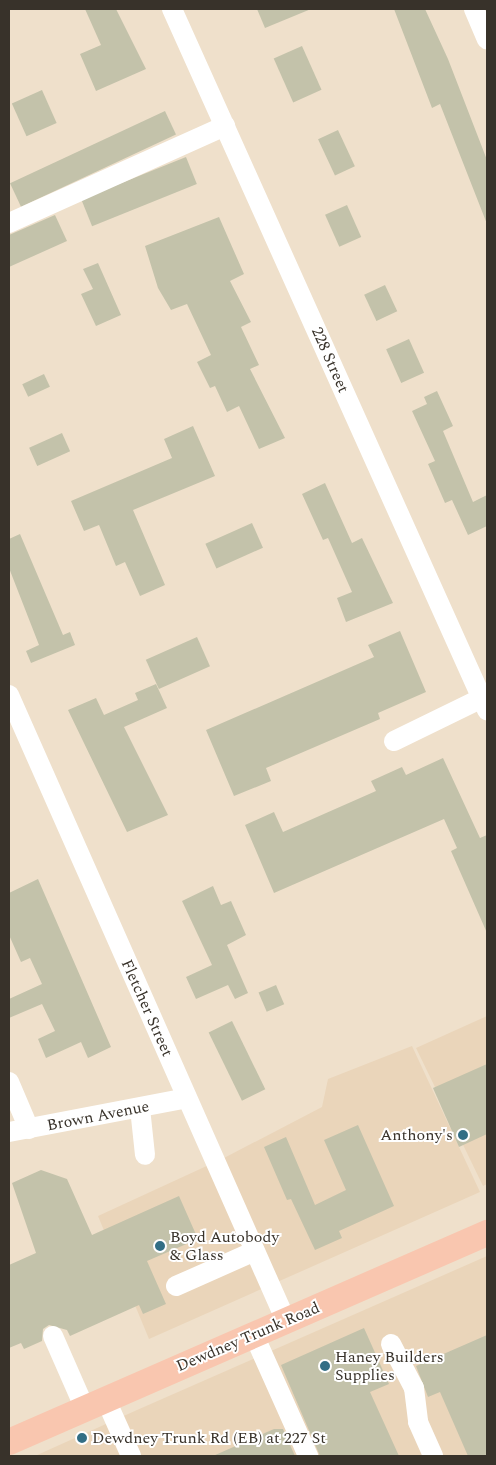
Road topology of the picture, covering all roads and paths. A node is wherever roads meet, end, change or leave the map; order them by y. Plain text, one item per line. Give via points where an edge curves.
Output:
1 (172, 9) edge
2 (474, 9) edge
3 (487, 39) edge
4 (225, 126) junction
5 (9, 223) edge
6 (9, 695) edge
7 (484, 704) edge
8 (394, 741) dead end
9 (9, 1082) edge
10 (187, 1098) junction
11 (140, 1108) junction
12 (29, 1129) junction
13 (9, 1132) edge
14 (146, 1155) dead end
15 (487, 1233) edge
16 (255, 1251) junction
17 (176, 1286) dead end
18 (286, 1320) junction
19 (254, 1335) junction
20 (53, 1336) dead end
21 (391, 1344) dead end
22 (96, 1404) junction
23 (9, 1442) edge
24 (131, 1456) edge
25 (308, 1456) edge
26 (433, 1456) edge

1 - 4 street, 228 Street
2 - 3 street
4 - 5 street
4 - 7 street, 228 Street
6 - 10 street, Fletcher Street
7 - 8 street
9 - 12 street
10 - 11 street, Brown Avenue
10 - 16 street, Fletcher Street
11 - 12 street, Brown Avenue
11 - 14 street
12 - 13 street, Brown Avenue
15 - 18 main road, Dewdney Trunk Road
16 - 17 street
16 - 18 street, Fletcher Street
18 - 19 main road, Dewdney Trunk Road
19 - 22 main road, Dewdney Trunk Road
19 - 25 street
20 - 22 street
21 - 26 street via 414,1388 418,1422
22 - 23 main road, Dewdney Trunk Road
22 - 24 street

